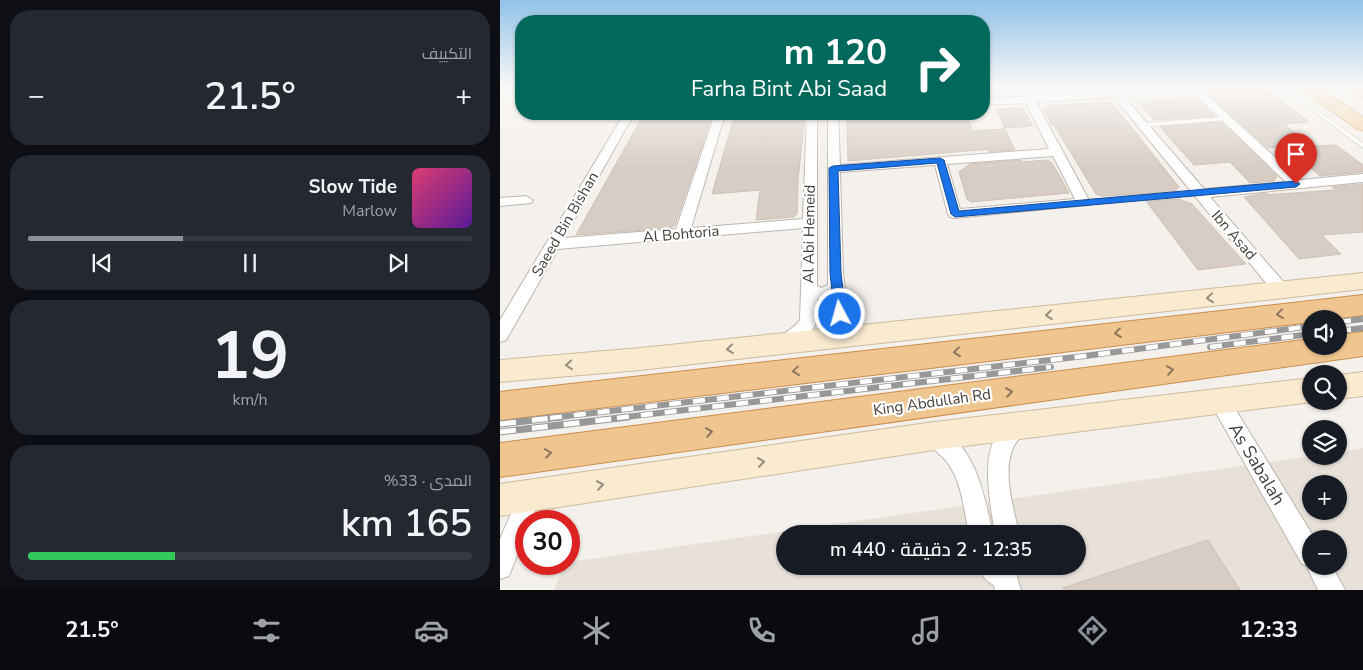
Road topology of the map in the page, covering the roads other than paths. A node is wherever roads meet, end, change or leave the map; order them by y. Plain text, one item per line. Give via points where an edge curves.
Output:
1 (1037, 114) edge
2 (1133, 114) edge
3 (1219, 114) edge
4 (1319, 114) edge
5 (1346, 114) edge
6 (1225, 119) junction
7 (626, 120) edge
8 (718, 120) edge
9 (812, 120) edge
10 (833, 120) edge
11 (1142, 125) junction
12 (1363, 125) edge
13 (1363, 146) edge
14 (1056, 152) junction
15 (940, 160) junction
16 (833, 168) junction
17 (1363, 178) edge
18 (1296, 184) junction
19 (1199, 194) junction
20 (526, 200) dead end
21 (500, 202) edge
22 (1083, 202) junction
23 (809, 223) junction
24 (682, 234) junction
25 (554, 244) junction
26 (1363, 280) edge
27 (837, 288) junction
28 (808, 290) junction
29 (1284, 290) junction
30 (1363, 290) edge
31 (1363, 305) edge
32 (866, 334) junction
33 (500, 335) edge
34 (785, 343) junction
35 (1363, 344) edge
36 (500, 371) edge
37 (1363, 384) edge
38 (671, 385) junction
39 (1347, 386) edge
40 (500, 389) edge
41 (1302, 391) edge
42 (1218, 400) junction
43 (500, 406) edge
44 (1019, 426) junction
45 (934, 436) junction
46 (500, 460) edge
47 (530, 496) junction
48 (500, 500) edge
49 (978, 525) edge
50 (1006, 525) edge
51 (1302, 540) edge
52 (500, 567) edge
53 (1323, 575) edge
54 (1332, 590) edge

1 - 14 street
2 - 11 street, Ibn Asad
3 - 6 street
4 - 13 lane
5 - 12 main road
6 - 11 lane
6 - 18 street
7 - 25 street, Saeed Bin Bishan
8 - 24 street
9 - 23 street, Al Abi Hemeid
10 - 16 street, Al Abi Hemeid
11 - 19 street, Ibn Asad
14 - 15 street
14 - 22 street
15 - 16 street
15 - 22 street via 955,214
16 - 27 street, Al Abi Hemeid
17 - 18 street
18 - 19 street
19 - 22 lane
19 - 29 street, Ibn Asad
20 - 21 street
23 - 24 street, Al Bohtoria
23 - 28 street, Al Abi Hemeid
24 - 25 street, Al Bohtoria
25 - 33 street, Saeed Bin Bishan
26 - 29 main road
27 - 28 street via 822,294
27 - 32 street, Al Abi Hemeid via 840,314 848,326
28 - 34 street, Al Abi Hemeid via 808,321 802,331
29 - 30 main road
29 -> 32 main road
31 -> 38 highway
32 - 34 main road
34 -> 36 main road
46 -> 35 highway, King Abdullah Rd
37 - 39 main road
38 - 40 highway via 610,383
38 - 43 highway
41 - 42 main road
42 - 44 main road
42 - 51 street, As Sabalah
44 - 45 main road
44 - 50 street via 1006,438 999,455
47 -> 45 main road
45 - 49 street via 961,462
47 - 48 main road
47 - 52 street
53 - 54 street

